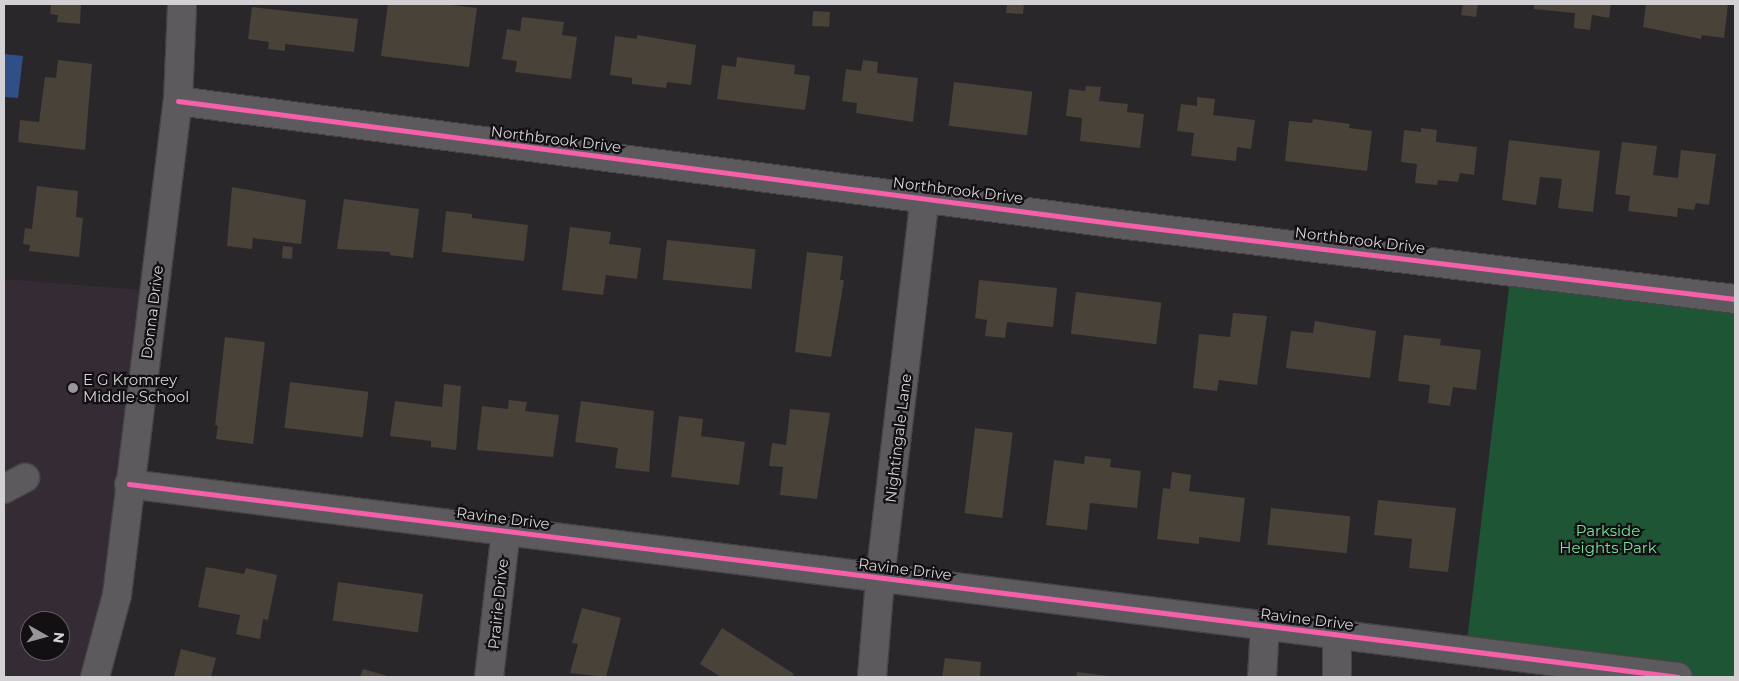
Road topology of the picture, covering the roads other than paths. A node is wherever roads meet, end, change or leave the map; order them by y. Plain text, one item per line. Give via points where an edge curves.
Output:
1 (182, 4) edge
2 (178, 102) junction
3 (925, 198) junction
4 (1735, 299) edge
5 (129, 484) junction
6 (506, 531) junction
7 (880, 579) junction
8 (1265, 626) junction
9 (1337, 635) junction
10 (95, 677) edge
11 (489, 677) edge
12 (872, 677) edge
13 (1262, 677) edge
14 (1337, 677) edge
15 (1678, 677) edge

1 - 2 street, Donna Drive
2 - 3 street, Northbrook Drive
2 - 5 street, Donna Drive
3 - 4 street, Northbrook Drive
3 - 7 street, Nightingale Lane
5 - 6 street, Ravine Drive
5 - 10 street, Donna Drive via 116,595
6 - 7 street, Ravine Drive
6 - 11 street, Prairie Drive
7 - 8 street, Ravine Drive
7 - 12 street, Nightingale Lane
8 - 9 street, Ravine Drive
8 - 13 street
9 - 14 street
9 - 15 street, Ravine Drive

